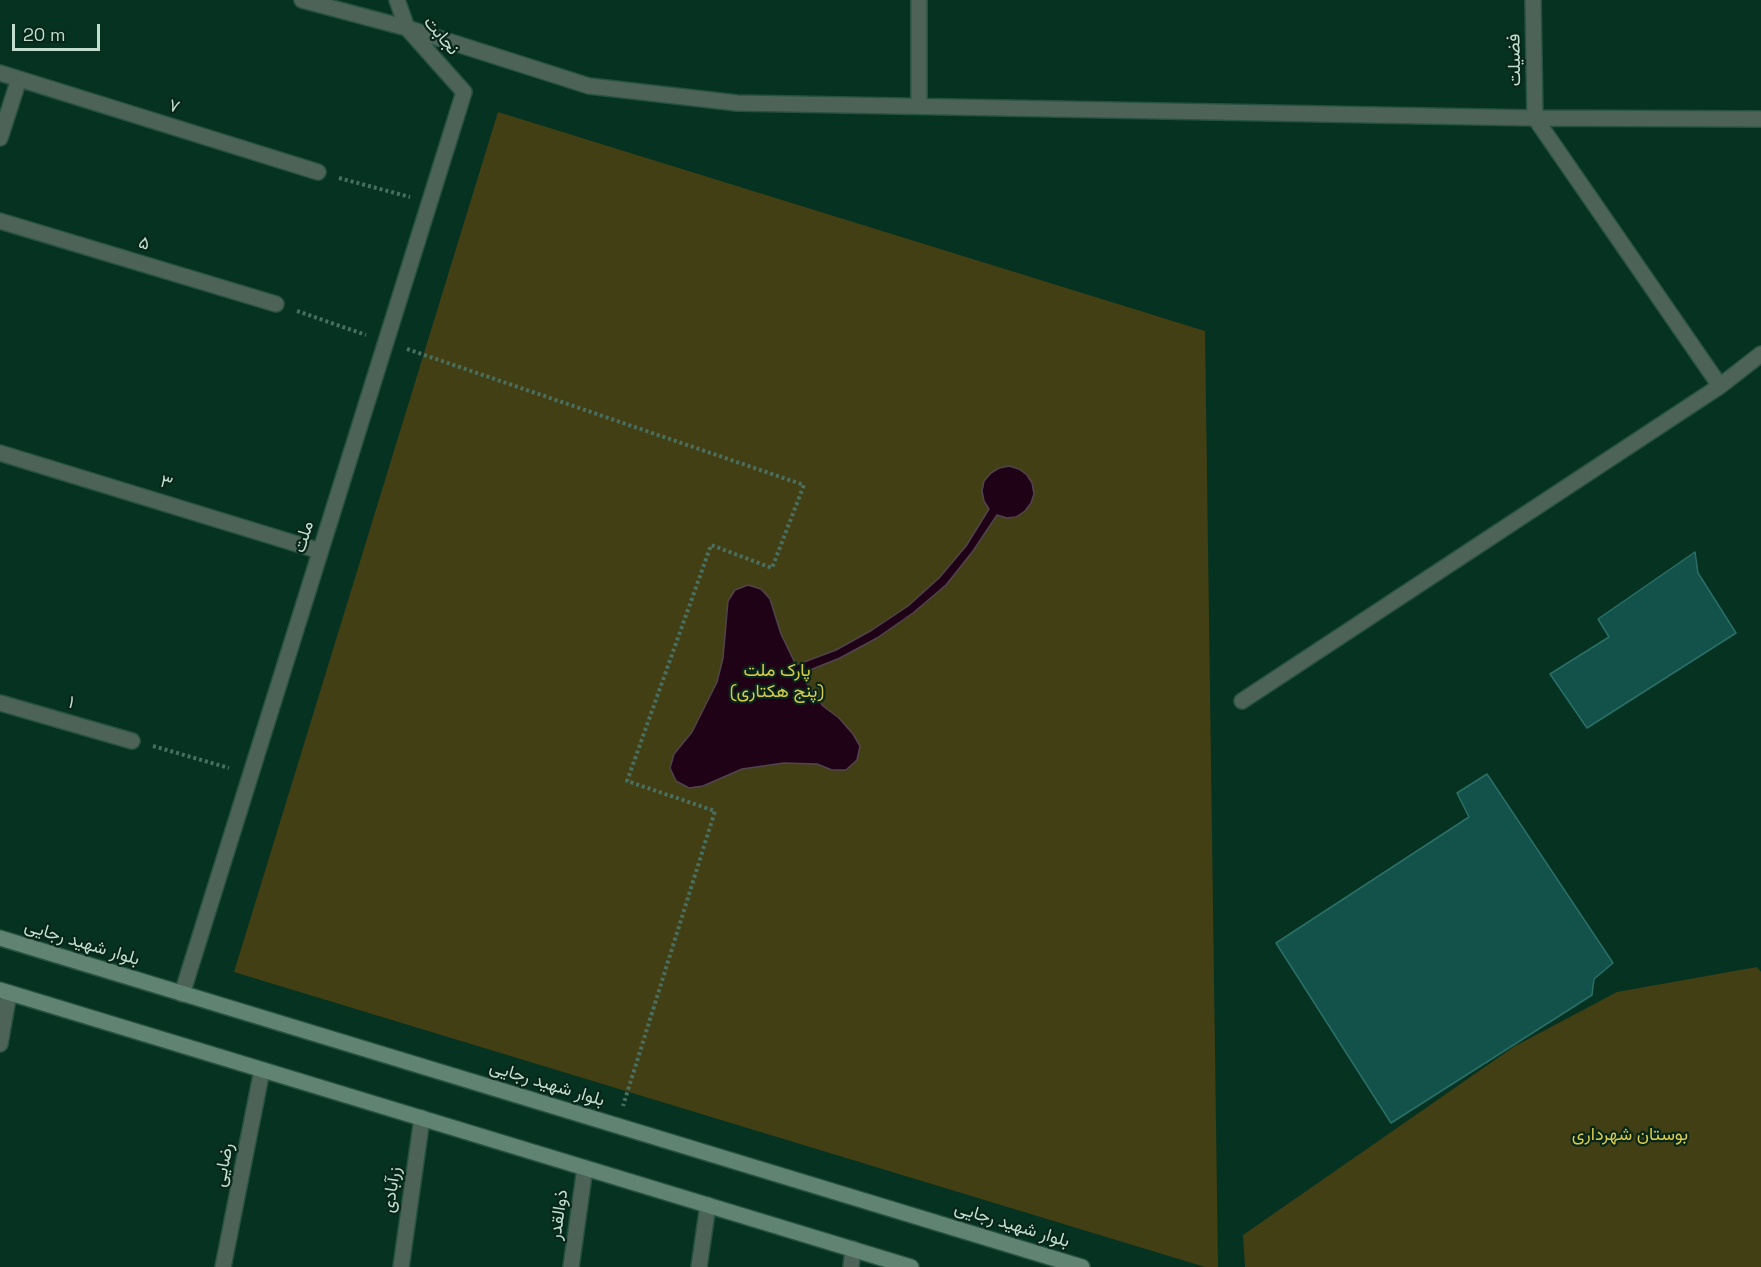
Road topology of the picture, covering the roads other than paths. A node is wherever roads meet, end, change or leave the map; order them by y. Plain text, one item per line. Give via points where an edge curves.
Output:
1 (302, 0) edge
2 (396, 0) edge
3 (919, 0) edge
4 (1533, 0) edge
5 (407, 28) junction
6 (0, 73) edge
7 (19, 79) junction
8 (464, 92) joint
9 (919, 106) junction
10 (1535, 118) junction
11 (1761, 119) edge
12 (0, 138) edge
13 (318, 172) road end
14 (0, 221) edge
15 (276, 304) road end
16 (1761, 354) edge
17 (1720, 386) junction
18 (0, 453) edge
19 (320, 551) junction
20 (1242, 701) dead end
21 (0, 703) edge
22 (132, 741) road end
23 (0, 938) edge
24 (4, 991) edge
25 (182, 994) junction
26 (0, 1044) edge
27 (262, 1070) junction
28 (422, 1118) junction
29 (585, 1168) junction
30 (708, 1205) junction
31 (853, 1249) junction
32 (223, 1267) edge
33 (401, 1267) edge
34 (571, 1267) edge
35 (699, 1267) edge
36 (850, 1267) edge
37 (911, 1267) edge
38 (1083, 1267) edge

1 - 5 street
2 - 5 street, نجابت
3 - 9 street
4 - 10 street, فضیلت
5 - 8 street, نجابت
5 - 9 street via 589,86 737,103
6 - 7 street, ۷
7 - 12 street
7 - 13 street, ۷
8 - 19 street, ملت
9 - 10 street
10 - 11 street
10 - 17 street
14 - 15 street, ۵
16 - 17 street
17 - 20 street
18 - 19 street, ۳
19 - 25 street, ملت
21 - 22 street, ۱
23 - 25 main road, بلوار شهید رجایی
24 - 26 street
24 - 27 main road
25 - 38 main road, بلوار شهید رجایی
27 - 28 main road
27 - 32 street, رضایی
28 - 29 main road
28 - 33 street, زرآبادی
29 - 30 main road
29 - 34 street, ذوالقدر
30 - 31 main road
30 - 35 street
31 - 36 street
31 - 37 main road

